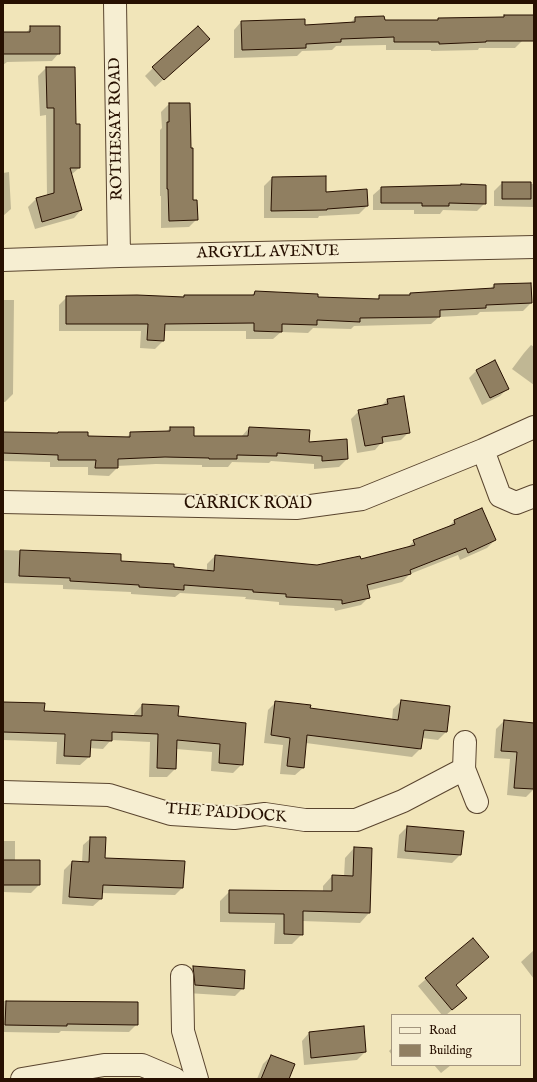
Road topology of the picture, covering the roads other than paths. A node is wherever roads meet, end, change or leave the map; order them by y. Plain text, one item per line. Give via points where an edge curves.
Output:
1 (115, 3) edge
2 (534, 247) edge
3 (119, 256) junction
4 (3, 260) edge
5 (534, 427) edge
6 (483, 450) junction
7 (534, 496) edge
8 (3, 502) edge
9 (465, 742) dead end
10 (464, 769) junction
11 (3, 792) edge
12 (477, 802) dead end
13 (182, 976) dead end
14 (22, 1079) edge
15 (175, 1079) edge
16 (197, 1079) edge

1 - 3 street, ROTHESAY ROAD
2 - 3 street, ARGYLL AVENUE
3 - 4 street, ARGYLL AVENUE
5 - 6 street, CARRICK ROAD
6 - 7 street via 500,496 516,503
6 - 8 street, CARRICK ROAD via 362,499 296,508
9 - 10 street
10 - 11 street, THE PADDOCK via 403,801 356,820 306,820 265,814 234,818 171,814 109,795
10 - 12 street
13 - 16 street via 183,1031
14 - 15 street via 104,1064 142,1065

